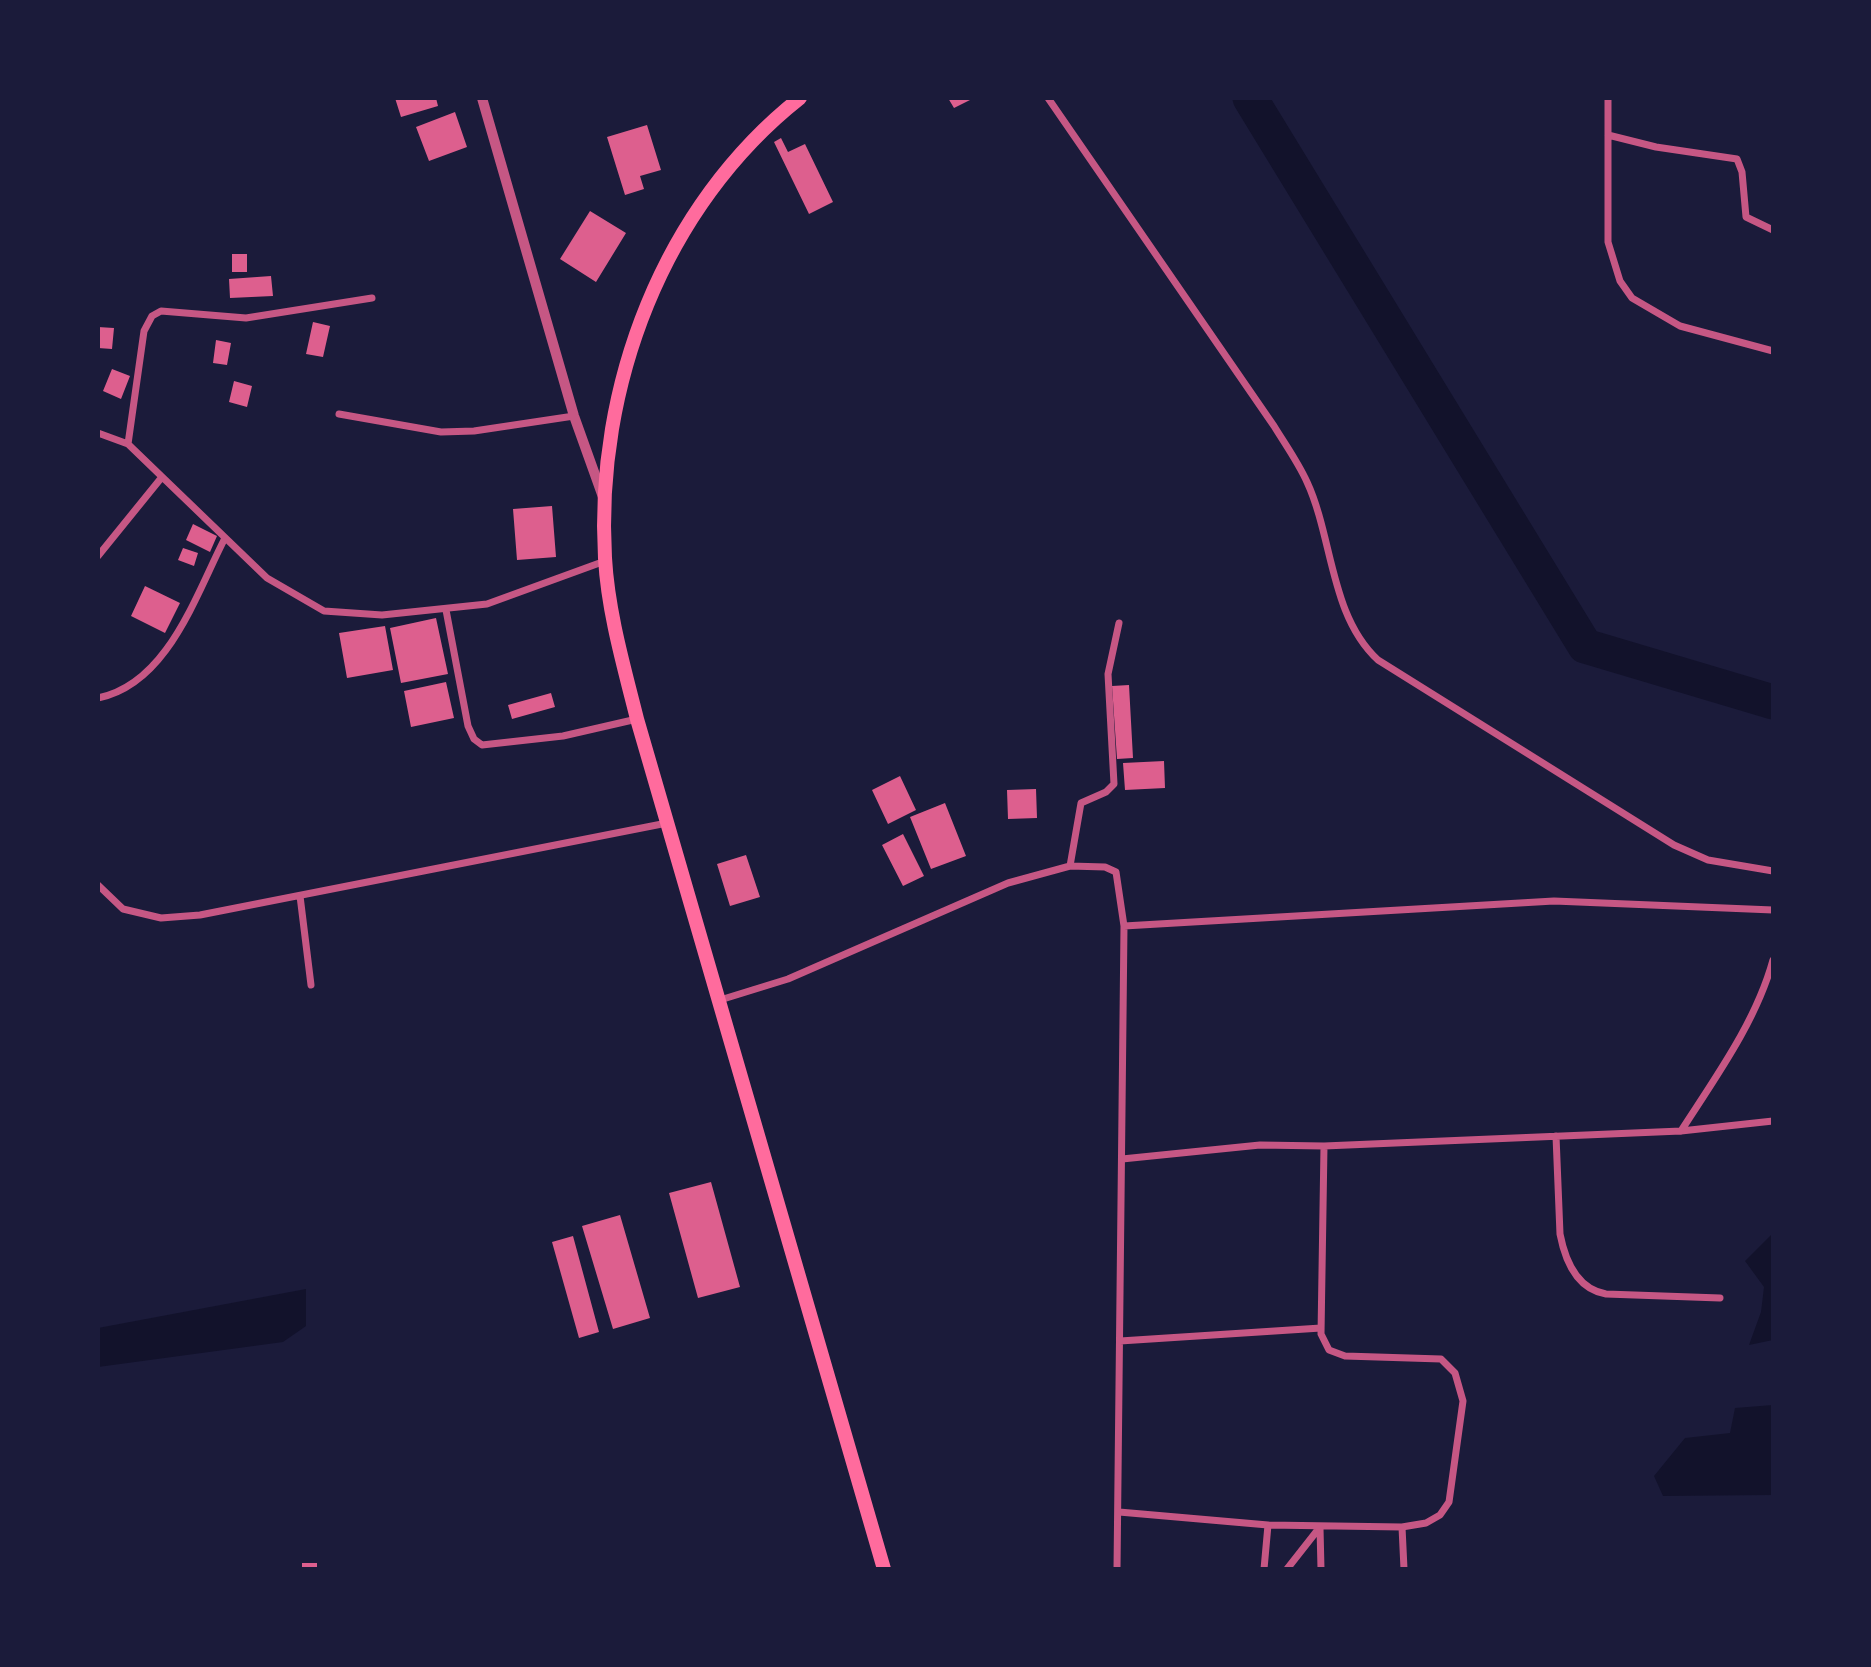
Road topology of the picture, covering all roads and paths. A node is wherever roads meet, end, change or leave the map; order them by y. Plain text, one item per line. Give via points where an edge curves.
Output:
1 (482, 98) edge
2 (800, 98) edge
3 (1048, 98) edge
4 (1608, 98) edge
5 (1608, 135) junction
6 (1773, 230) edge
7 (372, 298) dead end
8 (1773, 351) edge
9 (339, 414) dead end
10 (574, 416) junction
11 (98, 433) edge
12 (128, 444) junction
13 (162, 477) junction
14 (604, 497) junction
15 (225, 538) junction
16 (98, 556) edge
17 (605, 561) junction
18 (446, 610) junction
19 (1119, 624) dead end
20 (98, 698) edge
21 (637, 719) junction
22 (668, 823) junction
23 (1070, 866) junction
24 (1773, 871) edge
25 (98, 885) edge
26 (300, 896) junction
27 (1773, 910) edge
28 (1124, 926) junction
29 (1773, 960) edge
30 (311, 985) dead end
31 (720, 1000) junction
32 (1773, 1121) edge
33 (1681, 1131) junction
34 (1556, 1136) junction
35 (1324, 1146) junction
36 (1122, 1159) junction
37 (1720, 1298) dead end
38 (1321, 1328) junction
39 (1121, 1341) junction
40 (1119, 1513) junction
41 (1268, 1525) junction
42 (1320, 1527) junction
43 (1402, 1527) junction
44 (884, 1569) edge
45 (1117, 1569) edge
46 (1264, 1569) edge
47 (1287, 1569) edge
48 (1321, 1569) edge
49 (1404, 1569) edge

1 - 10 street
2 - 14 main road via 756,137 724,175 691,221 646,301 622,378
3 - 24 street via 1274,425 1307,482 1350,618 1366,649 1674,845 1708,860
4 - 5 street
5 - 6 street via 1737,159 1746,217
5 - 8 street via 1608,242 1620,281 1632,298 1680,326
7 - 12 street via 246,318 161,311 152,316 144,331
9 - 10 street via 441,432
10 - 14 street
11 - 12 street
12 - 13 street
13 - 15 street
13 - 16 street
14 - 17 main road
15 - 18 street via 267,578 324,611 382,615
15 - 20 street via 172,640 152,667 129,686
17 - 18 street via 487,604
17 - 21 main road via 618,643
18 - 21 street via 468,726 482,745 563,736
19 - 23 street via 1108,674 1114,784 1082,803
21 - 22 main road
22 - 26 street
22 - 31 main road
23 - 28 street via 1105,867 1116,872
23 - 31 street via 1008,883 788,979
25 - 26 street via 123,909 161,918
26 - 30 street
27 - 28 street via 1554,901
28 - 36 street
29 - 33 street via 1728,1057
31 - 44 main road
32 - 33 street
33 - 34 street
34 - 35 street
34 - 37 street via 1560,1234 1581,1282 1592,1292 1606,1294
35 - 36 street via 1260,1145
35 - 38 street
36 - 39 street
38 - 39 street
38 - 43 street via 1329,1350 1345,1356 1441,1359 1461,1387 1449,1502 1426,1523
39 - 40 street
40 - 41 street
40 - 45 street
41 - 42 street
41 - 46 street
42 - 43 street
42 - 47 street
42 - 48 street
43 - 49 street

